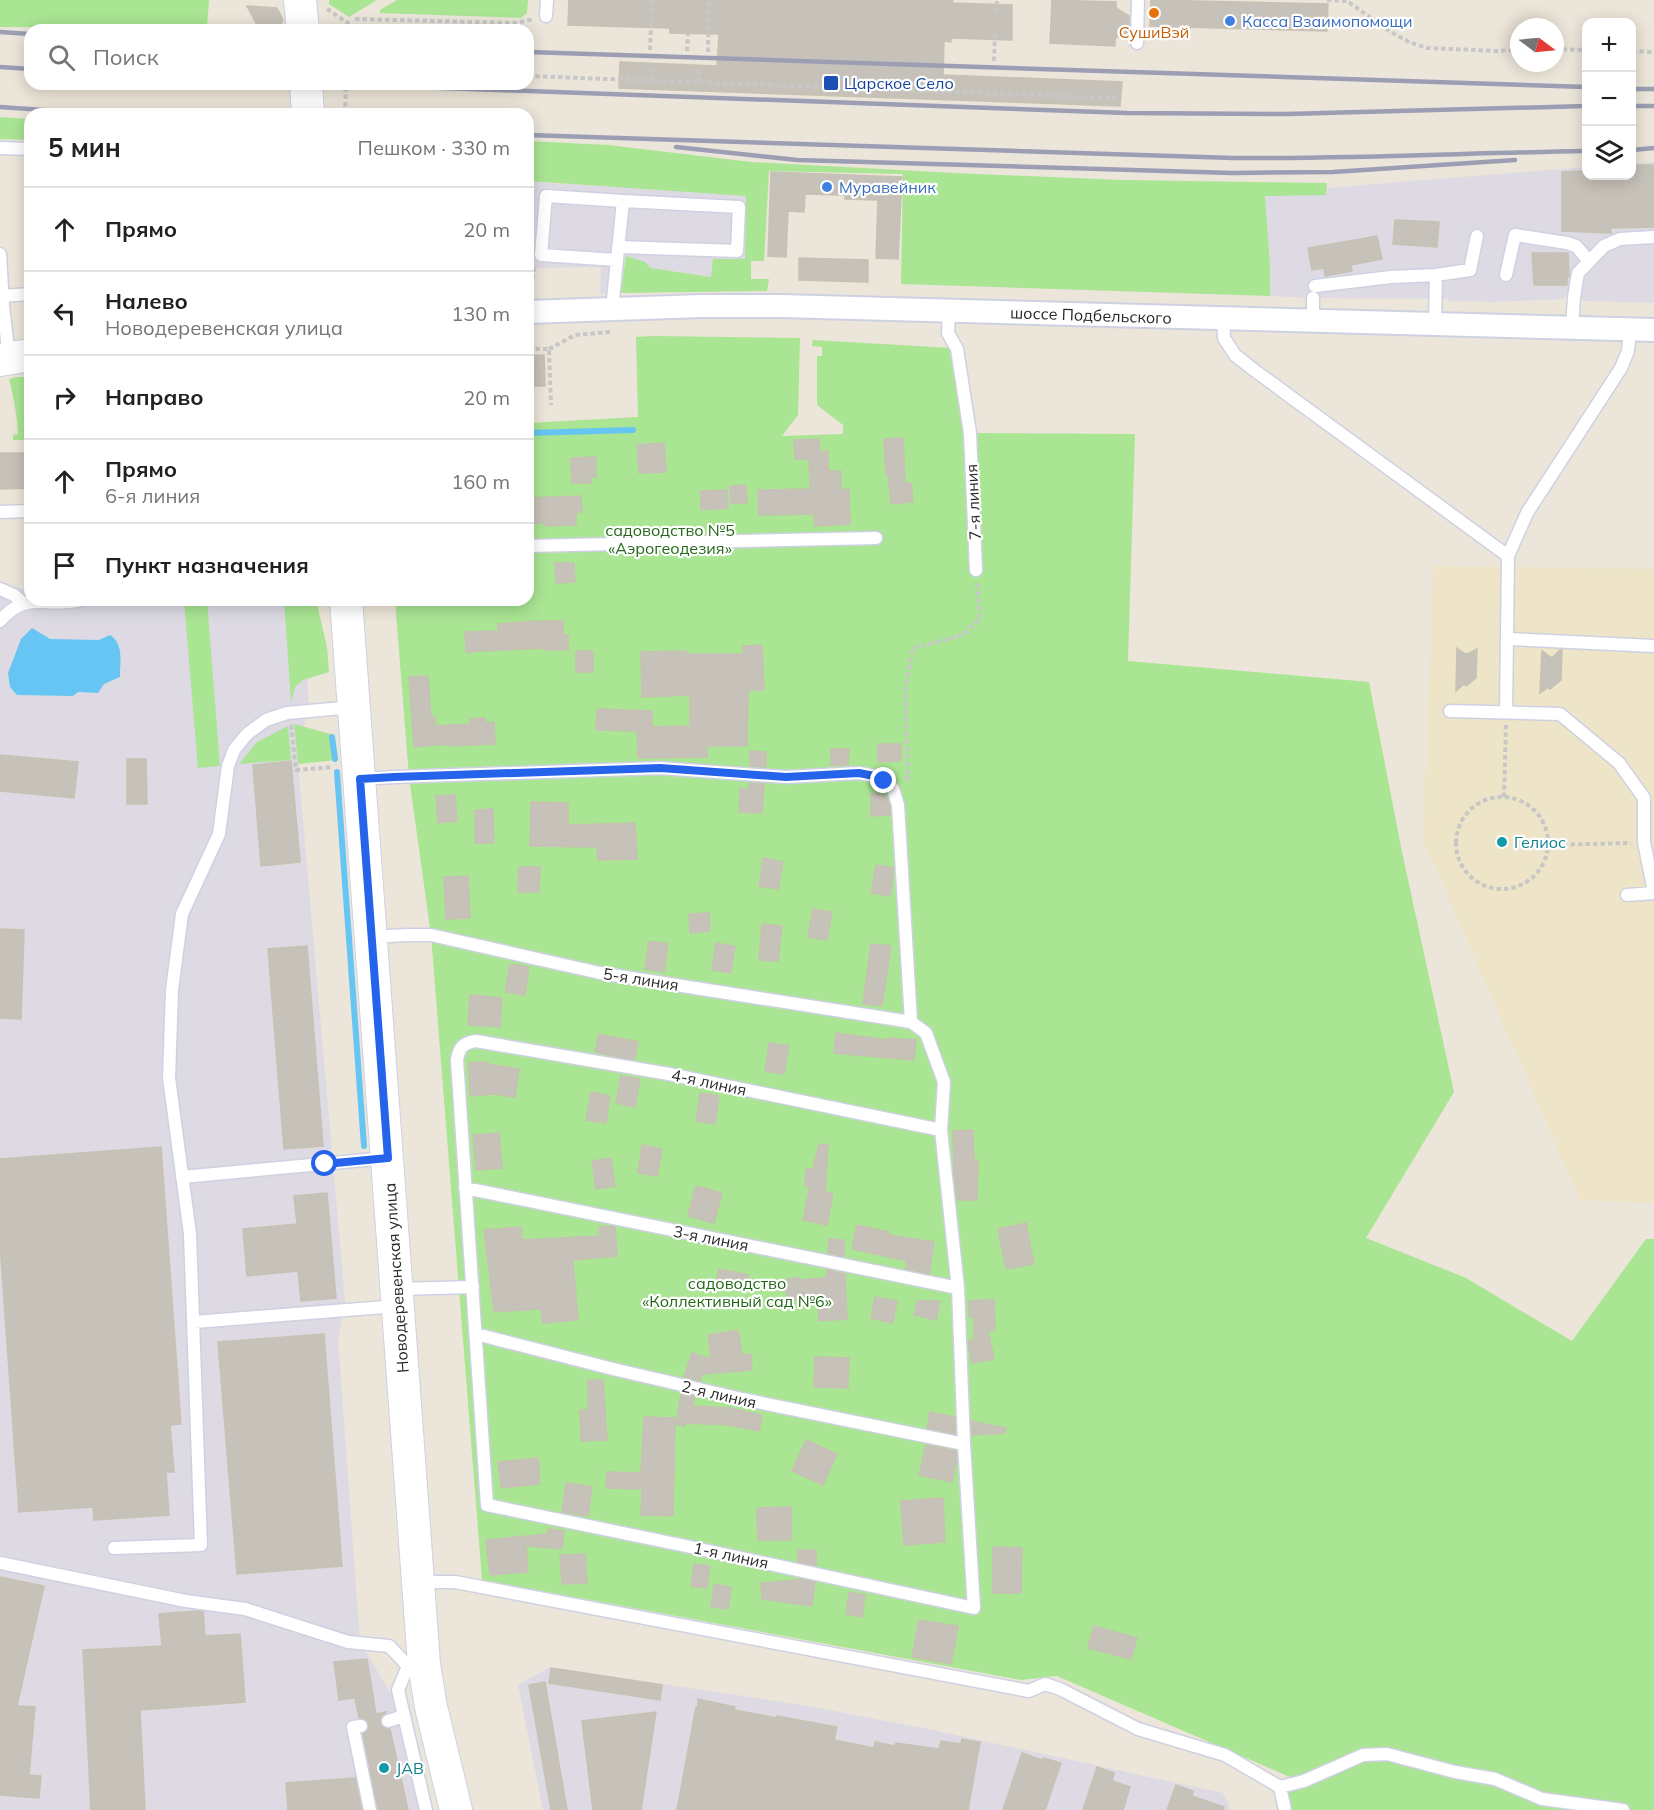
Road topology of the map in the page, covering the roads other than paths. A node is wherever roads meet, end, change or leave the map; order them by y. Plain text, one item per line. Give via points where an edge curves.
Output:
1 (547, 0) edge
2 (1138, 0) edge
3 (312, 4) edge
4 (546, 16) road end
5 (305, 24) edge
6 (1137, 43) dead end
7 (306, 90) edge
8 (308, 108) edge
9 (0, 148) edge
10 (24, 149) edge
11 (623, 201) junction
12 (1477, 236) dead end
13 (1654, 237) edge
14 (617, 253) junction
15 (0, 255) edge
16 (1589, 261) junction
17 (1506, 275) dead end
18 (1436, 276) junction
19 (24, 294) edge
20 (2, 296) junction
21 (612, 309) junction
22 (949, 311) junction
23 (534, 312) edge
24 (1223, 319) junction
25 (1312, 321) junction
26 (1436, 325) junction
27 (1572, 328) junction
28 (1630, 330) junction
29 (1654, 330) edge
30 (13, 358) edge
31 (0, 512) edge
32 (24, 512) edge
33 (876, 538) dead end
34 (534, 546) edge
35 (1508, 556) junction
36 (976, 570) road end
37 (0, 589) edge
38 (23, 603) joint
39 (346, 606) edge
40 (0, 621) edge
41 (1508, 639) junction
42 (1654, 646) edge
43 (354, 707) junction
44 (1450, 711) dead end
45 (1506, 712) junction
46 (351, 773) junction
47 (1649, 799) edge
48 (1654, 892) edge
49 (1627, 895) dead end
50 (372, 937) junction
51 (911, 1022) junction
52 (941, 1130) junction
53 (388, 1158) junction
54 (182, 1177) junction
55 (465, 1188) junction
56 (473, 1287) junction
57 (958, 1288) junction
58 (397, 1298) junction
59 (194, 1322) junction
60 (476, 1334) junction
61 (964, 1444) junction
62 (114, 1548) dead end
63 (0, 1563) edge
64 (417, 1582) junction
65 (416, 1665) junction
66 (404, 1716) junction
67 (388, 1721) dead end
68 (361, 1726) dead end
69 (1280, 1787) junction
70 (370, 1810) edge
71 (426, 1810) edge
72 (456, 1810) edge
73 (1285, 1810) edge
74 (1623, 1810) edge

1 - 4 lane
2 - 6 lane
3 - 5 main road
7 - 8 main road
9 - 10 lane
11 - 14 lane
11 - 14 lane via 546,196 541,255
11 - 14 lane via 739,207 737,251
12 - 18 lane via 1470,270
13 - 16 lane via 1620,239 1604,246
14 - 21 lane
15 - 20 lane
16 - 17 lane via 1576,246 1515,235
16 - 27 lane via 1578,273
18 - 25 lane via 1391,277 1314,292
18 - 26 lane
19 - 20 lane
20 - 30 lane
21 - 22 street, шоссе Подбельского via 781,306
21 - 23 street, шоссе Подбельского
22 - 24 street, шоссе Подбельского
22 - 36 lane, 7-я линия via 948,333 957,349 970,433
24 - 25 street, шоссе Подбельского
24 - 35 lane via 1224,338 1235,355
25 - 26 street, шоссе Подбельского
26 - 27 street, шоссе Подбельского
27 - 28 street, шоссе Подбельского
28 - 29 street, шоссе Подбельского
28 - 35 lane via 1621,368 1527,513
31 - 32 lane
33 - 34 lane
35 - 41 lane
37 - 38 lane
38 - 40 lane
39 - 43 main road, Новодеревенская улица
41 - 42 lane
41 - 45 lane
43 - 46 main road, Новодеревенская улица
43 - 54 lane via 287,713 266,720 247,734 234,750 228,766 219,834 182,914 172,990 169,1078
44 - 45 lane
45 - 47 lane via 1560,714 1618,764
46 - 50 main road, Новодеревенская улица
46 - 51 lane via 409,777 660,768 786,777 859,773 874,776 892,789 898,805
47 - 48 lane via 1644,842
48 - 49 lane
50 - 51 lane, 5-я линия via 431,935 600,973
50 - 53 main road, Новодеревенская улица
51 - 52 lane via 926,1033 944,1082
52 - 55 lane, 4-я линия via 669,1074 476,1041 459,1049 457,1060
52 - 57 lane
53 - 54 lane
53 - 58 main road, Новодеревенская улица
54 - 59 lane via 190,1234
55 - 56 lane
55 - 57 lane, 3-я линия
56 - 58 lane
56 - 60 lane
57 - 61 lane
58 - 59 lane
58 - 64 main road, Новодеревенская улица
59 - 62 lane via 201,1545
60 - 61 lane, 2-я линия via 742,1399
60 - 61 lane, 1-я линия via 488,1505 974,1608
63 - 65 lane via 186,1601 245,1609 348,1642 389,1646
64 - 65 main road, Новодеревенская улица
64 - 69 lane via 455,1582 1029,1691 1045,1683 1138,1729 1225,1755
65 - 66 lane via 398,1690
65 - 72 main road, Новодеревенская улица via 431,1707
66 - 67 lane
66 - 71 lane
68 - 70 lane via 353,1727
69 - 73 lane
69 - 74 lane via 1304,1781 1363,1755 1387,1754 1495,1779 1542,1799

